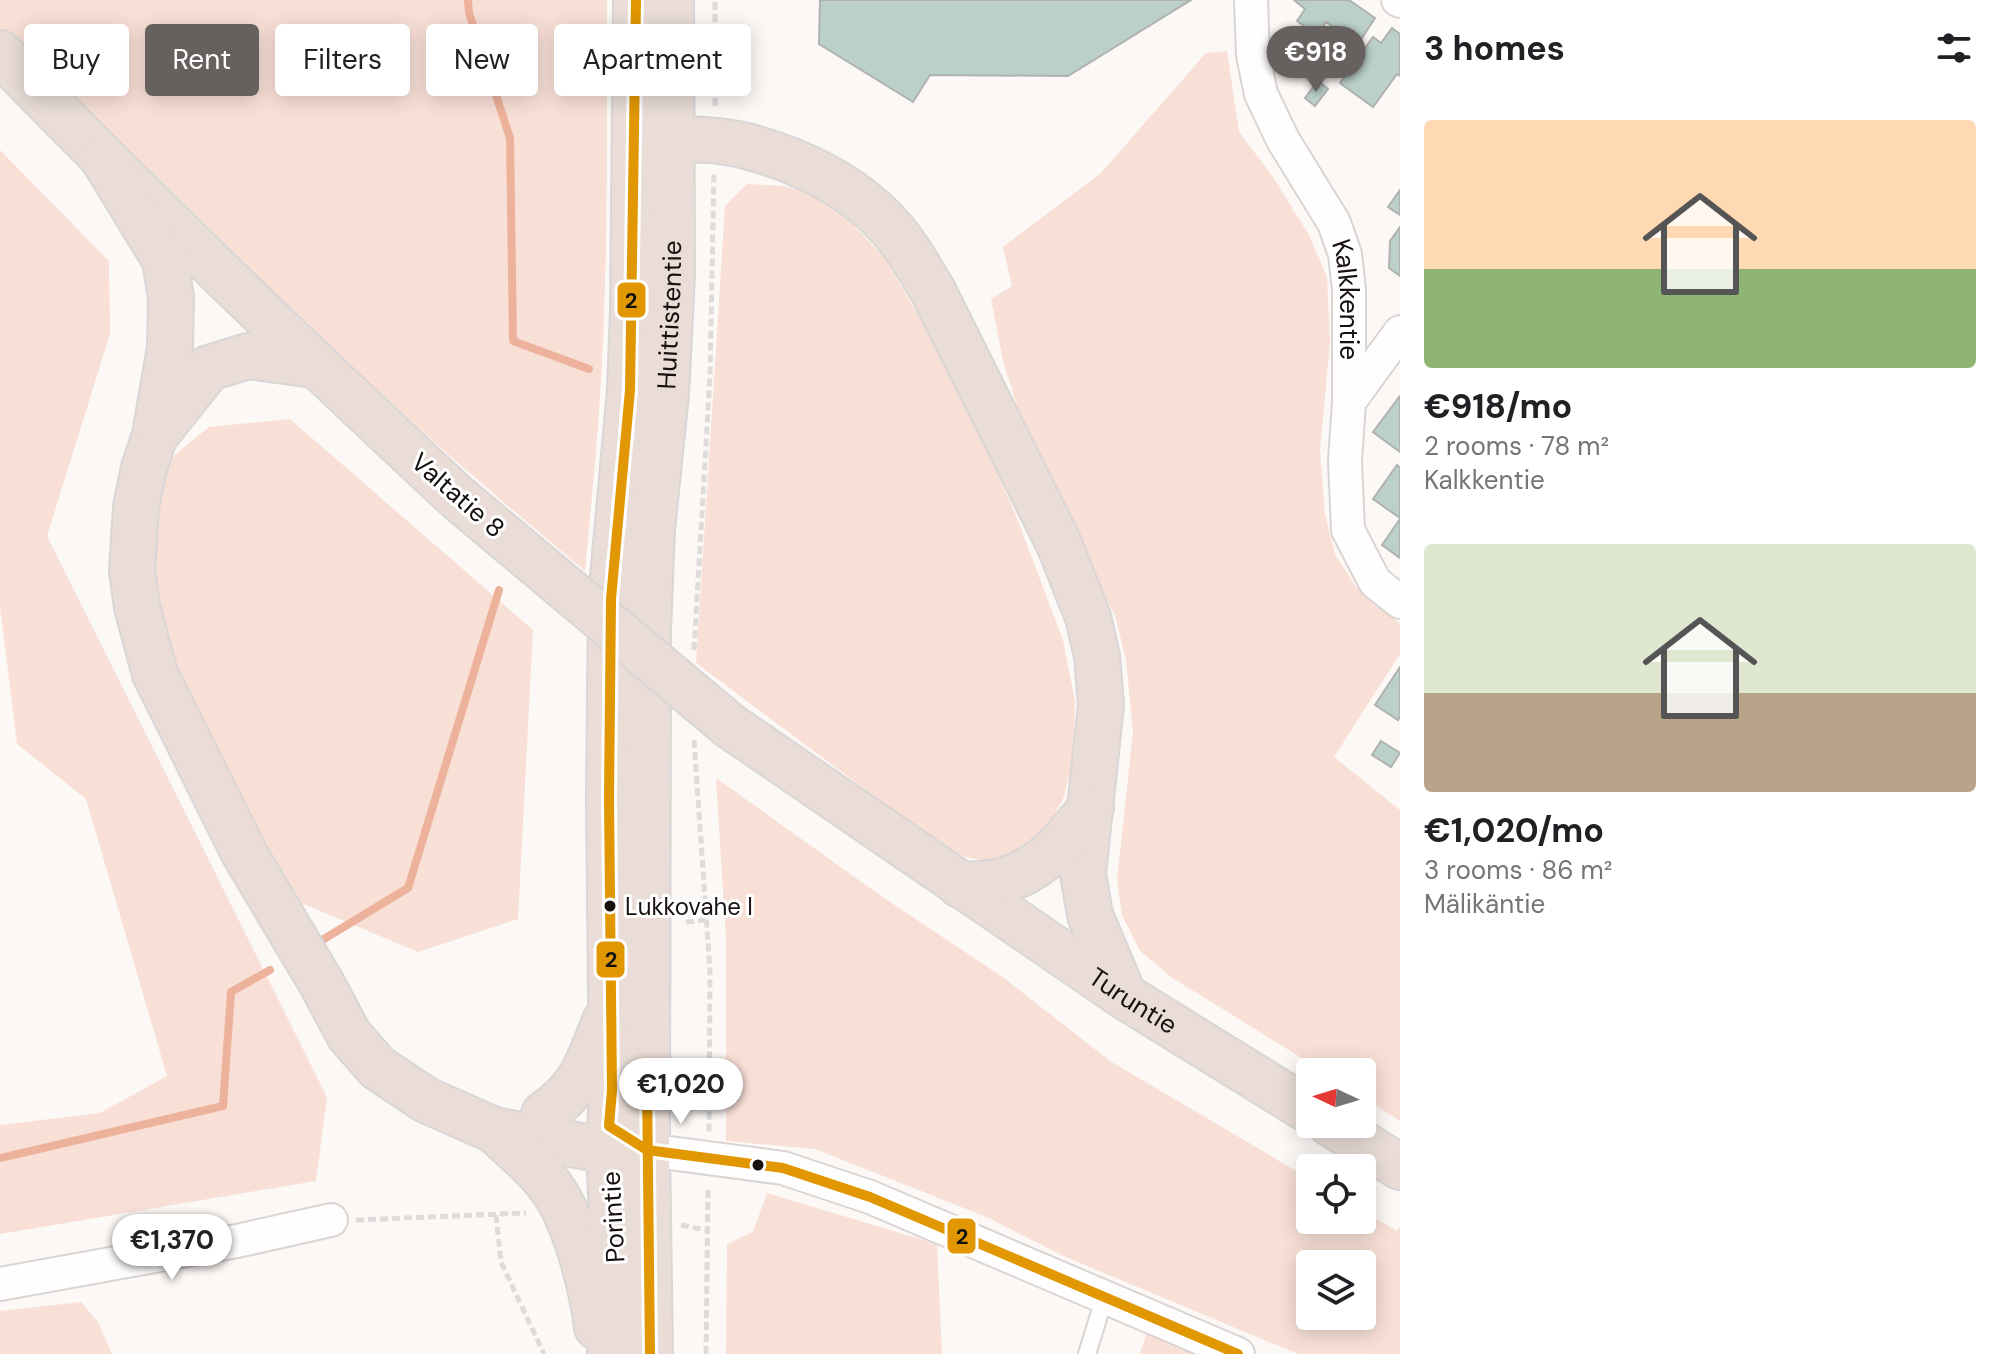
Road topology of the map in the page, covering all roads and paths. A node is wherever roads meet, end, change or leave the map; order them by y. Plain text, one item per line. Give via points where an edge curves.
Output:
1 (636, 0) edge
2 (671, 0) edge
3 (715, 0) edge
4 (1251, 0) edge
5 (0, 53) edge
6 (653, 139) junction
7 (714, 141) junction
8 (104, 160) junction
9 (1400, 332) edge
10 (314, 365) junction
11 (1349, 402) junction
12 (155, 435) junction
13 (611, 599) joint
14 (1400, 602) edge
15 (648, 630) joint
16 (694, 662) dead end
17 (711, 725) junction
18 (1091, 807) junction
19 (960, 885) junction
20 (707, 920) junction
21 (686, 922) dead end
22 (322, 984) junction
23 (1124, 996) junction
24 (612, 1004) junction
25 (1296, 1102) edge
26 (544, 1114) junction
27 (494, 1130) junction
28 (1353, 1138) edge
29 (622, 1142) junction
30 (709, 1157) junction
31 (1400, 1167) edge
32 (564, 1210) junction
33 (496, 1215) junction
34 (648, 1219) junction
35 (331, 1220) joint
36 (706, 1230) junction
37 (0, 1284) edge
38 (1105, 1296) junction
39 (544, 1354) edge
40 (600, 1354) edge
41 (610, 1354) edge
42 (650, 1354) edge
43 (706, 1354) edge
44 (1087, 1354) edge
45 (1238, 1354) edge

1 - 6 highway, Huittistentie
2 - 6 highway, Huittistentie
3 - 7 path
4 - 11 street, Kalkkentie via 1261,94 1334,223 1345,254
5 - 8 highway, Valtatie 8
6 - 7 highway
6 - 13 highway, Huittistentie
6 - 15 highway, Huittistentie via 672,275
7 - 16 path via 710,376
7 - 18 highway via 745,145 807,167 854,195 888,225 933,291 1059,544 1088,617 1101,705
8 - 10 highway, Valtatie 8
8 - 12 highway via 165,260 170,348
9 - 11 street
10 - 12 highway via 248,356 209,368
10 - 17 highway, Valtatie 8, bridge
11 - 14 street, Kalkkentie via 1348,530 1375,582
12 - 22 highway via 141,481 132,544 144,639 155,674 244,853
13 - 24 highway, Porintie
15 - 29 highway, Porintie
17 - 19 highway, Valtatie 8
17 - 20 path
18 - 19 highway via 1062,846 1031,867 1004,880
18 - 23 highway via 1083,874 1090,915
19 - 23 highway, Turuntie
20 - 21 path
20 - 30 path
22 - 26 highway via 416,1066 498,1103
22 - 27 highway via 349,1035 378,1068 426,1100
23 - 25 highway, Turuntie
24 - 26 highway via 580,1080
24 - 29 highway, Porintie via 612,1090
26 - 29 highway
27 - 29 highway
27 - 32 highway via 549,1183
28 - 31 highway
29 - 30 street
29 - 34 highway, Porintie
29 - 41 highway, Porintie
30 - 36 path
30 - 38 street via 783,1168 870,1197
32 - 33 path
32 - 40 highway via 593,1292
33 - 35 path
33 - 39 path via 501,1262
34 - 36 path
34 - 42 highway, Porintie
35 - 37 street
36 - 43 path
38 - 44 lane
38 - 45 street

